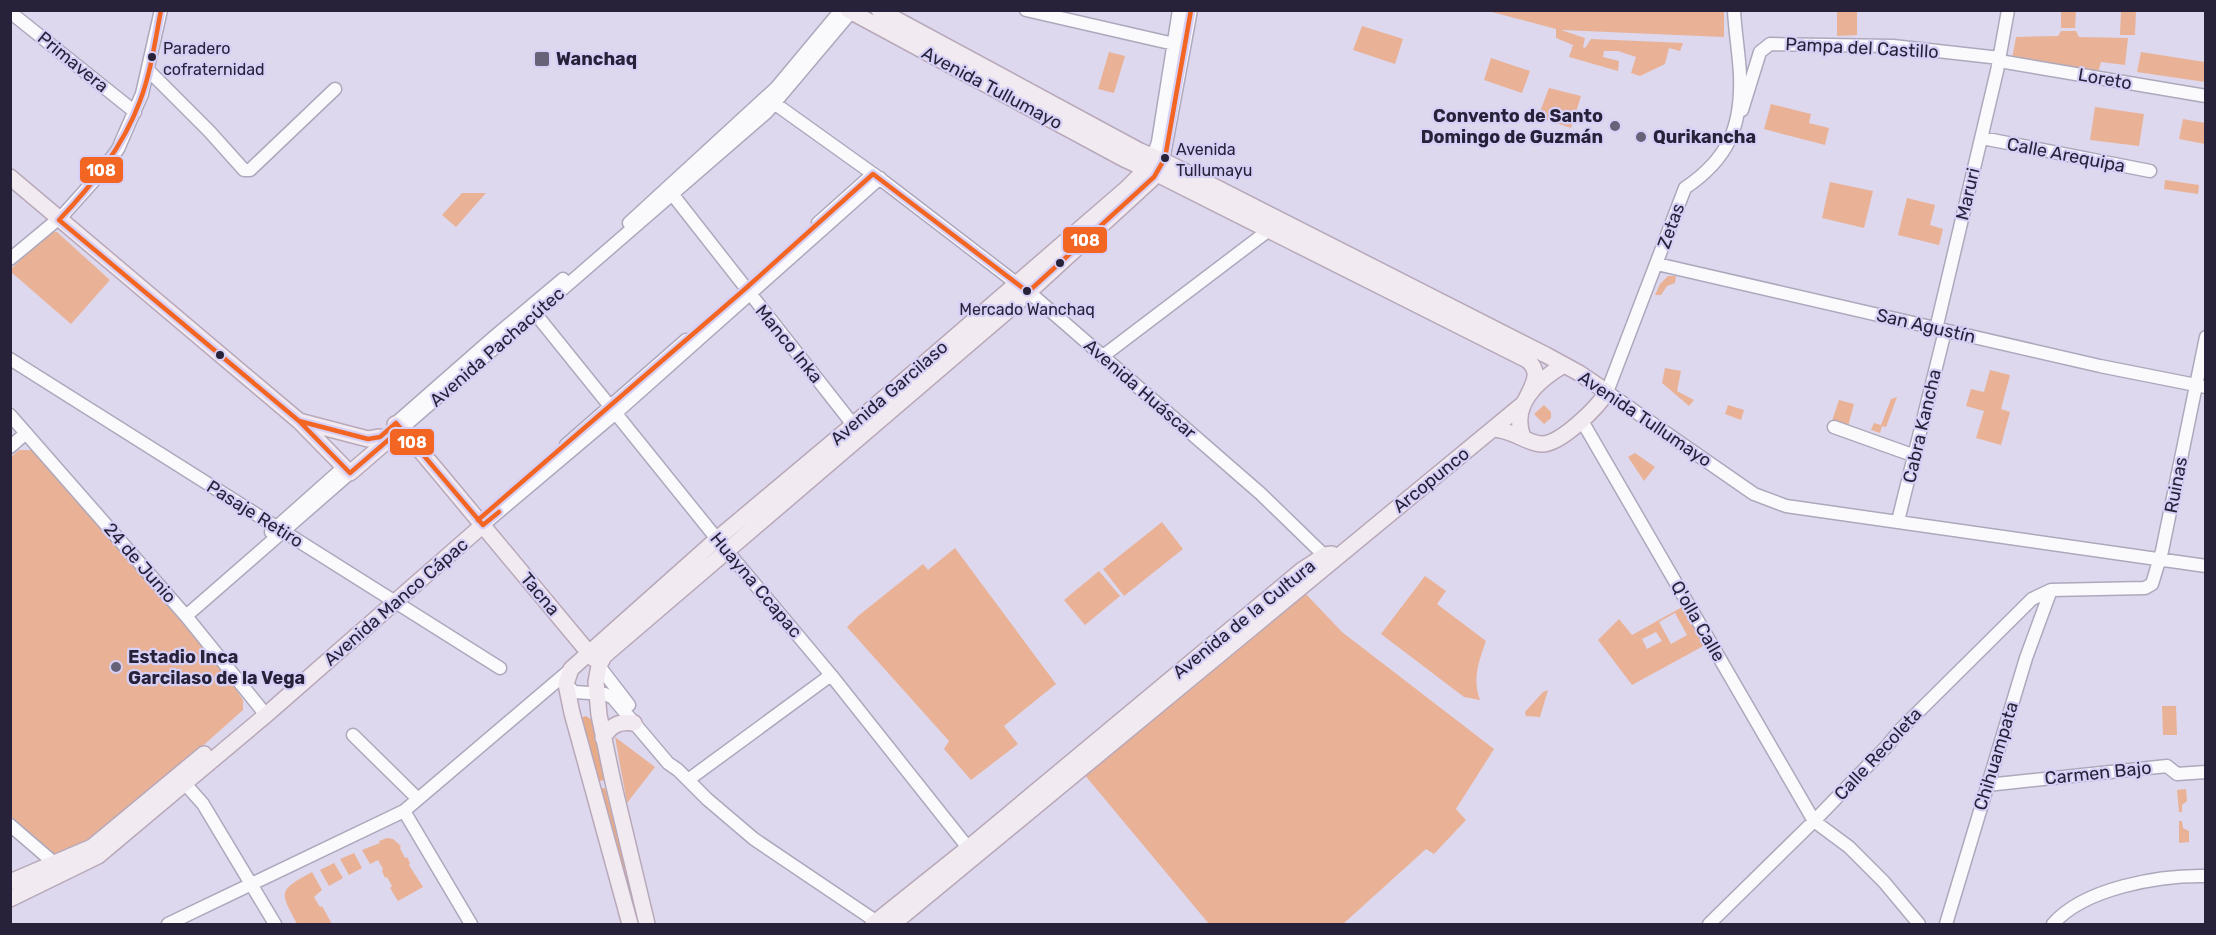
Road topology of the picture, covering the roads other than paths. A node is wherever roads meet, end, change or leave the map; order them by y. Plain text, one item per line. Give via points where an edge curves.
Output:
1 (161, 10) edge
2 (879, 10) edge
3 (1026, 10) edge
4 (1179, 10) edge
5 (1191, 10) edge
6 (1734, 10) edge
7 (2008, 10) edge
8 (848, 11) edge
9 (10, 12) edge
10 (1174, 45) junction
11 (2003, 60) junction
12 (149, 71) junction
13 (335, 89) dead end
14 (2205, 96) edge
15 (770, 101) junction
16 (135, 112) junction
17 (1738, 118) junction
18 (1982, 138) junction
19 (1154, 165) junction
20 (2150, 171) dead end
21 (877, 176) junction
22 (10, 177) edge
23 (1685, 188) joint
24 (670, 192) junction
25 (59, 220) junction
26 (1269, 230) junction
27 (10, 259) edge
28 (1656, 264) junction
29 (1023, 288) junction
30 (747, 292) junction
31 (533, 310) junction
32 (1940, 330) junction
33 (2205, 337) edge
34 (1103, 356) junction
35 (10, 359) edge
36 (1564, 365) junction
37 (1610, 386) junction
38 (2201, 386) edge
39 (1524, 402) junction
40 (614, 409) junction
41 (10, 415) edge
42 (299, 421) junction
43 (1582, 421) junction
44 (399, 426) junction
45 (1834, 427) dead end
46 (1494, 429) junction
47 (857, 430) junction
48 (26, 433) junction
49 (380, 437) junction
50 (1524, 437) junction
51 (10, 447) edge
52 (1915, 456) junction
53 (347, 470) junction
54 (1898, 521) junction
55 (480, 523) junction
56 (279, 530) junction
57 (721, 544) junction
58 (1332, 557) junction
59 (2160, 560) junction
60 (2205, 566) edge
61 (2051, 590) junction
62 (391, 599) junction
63 (184, 613) junction
64 (589, 652) junction
65 (500, 668) dead end
66 (598, 670) junction
67 (831, 675) junction
68 (568, 676) junction
69 (596, 694) junction
70 (263, 712) junction
71 (634, 723) junction
72 (353, 735) dead end
73 (603, 738) junction
74 (678, 770) junction
75 (2205, 772) edge
76 (181, 779) junction
77 (688, 780) junction
78 (1987, 785) junction
79 (418, 799) junction
80 (404, 811) junction
81 (1814, 821) junction
82 (10, 825) edge
83 (972, 853) junction
84 (57, 869) junction
85 (2205, 876) edge
86 (10, 882) edge
87 (252, 884) junction
88 (10, 899) edge
89 (908, 917) edge
90 (168, 924) edge
91 (275, 924) edge
92 (471, 924) edge
93 (630, 924) edge
94 (647, 924) edge
95 (876, 924) edge
96 (893, 924) edge
97 (1709, 924) edge
98 (1919, 924) edge
99 (1946, 924) edge
100 (2053, 924) edge

1 - 12 street
2 - 19 main road, Avenida Tullumayo
3 - 10 street
4 - 10 street
5 - 19 street
6 - 17 street via 1740,74
7 - 11 street, Maruri
8 - 15 street, Avenida Pachacútec
8 - 15 street, Avenida Pachacútec via 815,40
8 - 19 main road, Avenida Tullumayo
9 - 16 street, Primavera
10 - 19 street
11 - 14 street, Loreto
11 - 17 street, Pampa del Castillo via 1893,46 1770,44 1760,52
11 - 18 street, Maruri
12 - 13 street via 244,171 250,170
12 - 16 street
15 - 21 street, Avenida Huáscar
15 - 24 street, Avenida Pachacútec
16 - 25 street via 111,158
17 - 23 street, Pampa del Castillo via 1715,165
18 - 20 street, Calle Arequipa
18 - 32 street, Maruri
19 - 26 main road, Avenida Tullumayo
19 - 29 main road, Avenida Garcilaso via 1152,179
19 - 36 main road, Avenida Tullumayo
21 - 29 street, Avenida Huáscar
21 - 30 street, Avenida Manco Cápac
22 - 25 main road
23 - 28 street, Zetas
24 - 30 street, Manco Inka
24 - 31 street, Avenida Pachacútec
25 - 27 street
25 - 42 main road
26 - 34 street
26 - 39 main road, Avenida Tullumayo via 1527,360 1536,374
28 - 32 street, San Agustín
28 - 37 street, Zetas
29 - 34 street, Avenida Huáscar
29 - 47 main road, Avenida Garcilaso
30 - 40 street, Avenida Manco Cápac
30 - 47 street, Manco Inka
31 - 40 street, Huayna Ccapac
31 - 44 street, Avenida Pachacútec
32 - 38 street, San Agustín
32 - 52 street, Cabra Kancha
33 - 38 street, Ruinas
34 - 58 street, Avenida Huáscar
35 - 56 street, Pasaje Retiro
36 - 37 main road, Avenida Tullumayo
36 - 39 main road, Arcopunco via 1546,377
37 - 43 main road
37 - 54 street, Avenida Tullumayo via 1747,490 1767,500 1808,510
38 - 59 street, Ruinas
39 - 46 main road, Arcopunco
39 - 50 main road via 1519,421
40 - 55 street, Avenida Manco Cápac
40 - 57 street, Huayna Ccapac
41 - 48 street, 24 de Junio
42 - 49 main road via 368,439
42 - 53 main road
43 - 50 main road via 1548,443
43 - 81 street, Q'olla Calle
44 - 49 main road, Avenida Pachacútec
44 - 53 main road, Avenida Pachacútec
44 - 55 main road, Tacna
45 - 52 street
46 - 50 main road
46 - 58 main road, Arcopunco
47 - 57 main road, Avenida Garcilaso
48 - 51 street
48 - 63 street, 24 de Junio
49 - 53 main road, Avenida Pachacútec
52 - 54 street, Cabra Kancha
53 - 56 street, Avenida Pachacútec
54 - 59 street, Avenida Tullumayo
55 - 62 main road, Avenida Manco Cápac
55 - 64 main road, Tacna
56 - 62 street, Pasaje Retiro
56 - 63 street, Avenida Pachacútec
57 - 64 main road, Avenida Garcilaso
57 - 66 main road, Avenida Garcilaso via 609,650
57 - 67 street, Huayna Ccapac
58 - 83 main road, Avenida de la Cultura via 1302,570
59 - 60 street, Avenida Tullumayo
59 - 61 street, Ruinas via 2152,584 2145,588
61 - 78 street, Chihuampata
61 - 81 street, Calle Recoleta via 2020,610
62 - 65 street, Pasaje Retiro
62 - 70 main road, Avenida Manco Cápac
63 - 70 street, 24 de Junio
64 - 66 main road, Tacna
64 - 68 main road, Avenida Garcilaso
66 - 69 main road
66 - 74 street, Tacna via 674,759
67 - 77 street
67 - 83 street, Huayna Ccapac
68 - 69 street, Tacna via 574,692
68 - 79 street
68 - 93 main road via 572,713
69 - 71 street, Tacna via 613,698
69 - 73 main road
70 - 76 main road, Avenida Manco Cápac
71 - 73 main road via 615,724
71 - 74 street, Tacna
72 - 79 street
73 - 94 main road
74 - 77 street, Tacna
75 - 78 street, Carmen Bajo via 2177,774 2167,766
76 - 84 main road, Avenida Manco Cápac via 95,852
76 - 87 street via 203,804
77 - 95 street, Tacna via 753,840
78 - 99 street, Chihuampata
79 - 80 street
80 - 87 street
80 - 92 street
81 - 97 street, Calle Recoleta
81 - 98 street via 1849,847
82 - 84 street
83 - 89 main road, Avenida de la Cultura
83 - 95 main road, Avenida de la Cultura
84 - 86 main road
84 - 88 main road
85 - 100 street via 2134,883 2066,911
87 - 90 street
87 - 91 street
89 - 96 main road, Avenida de la Cultura

